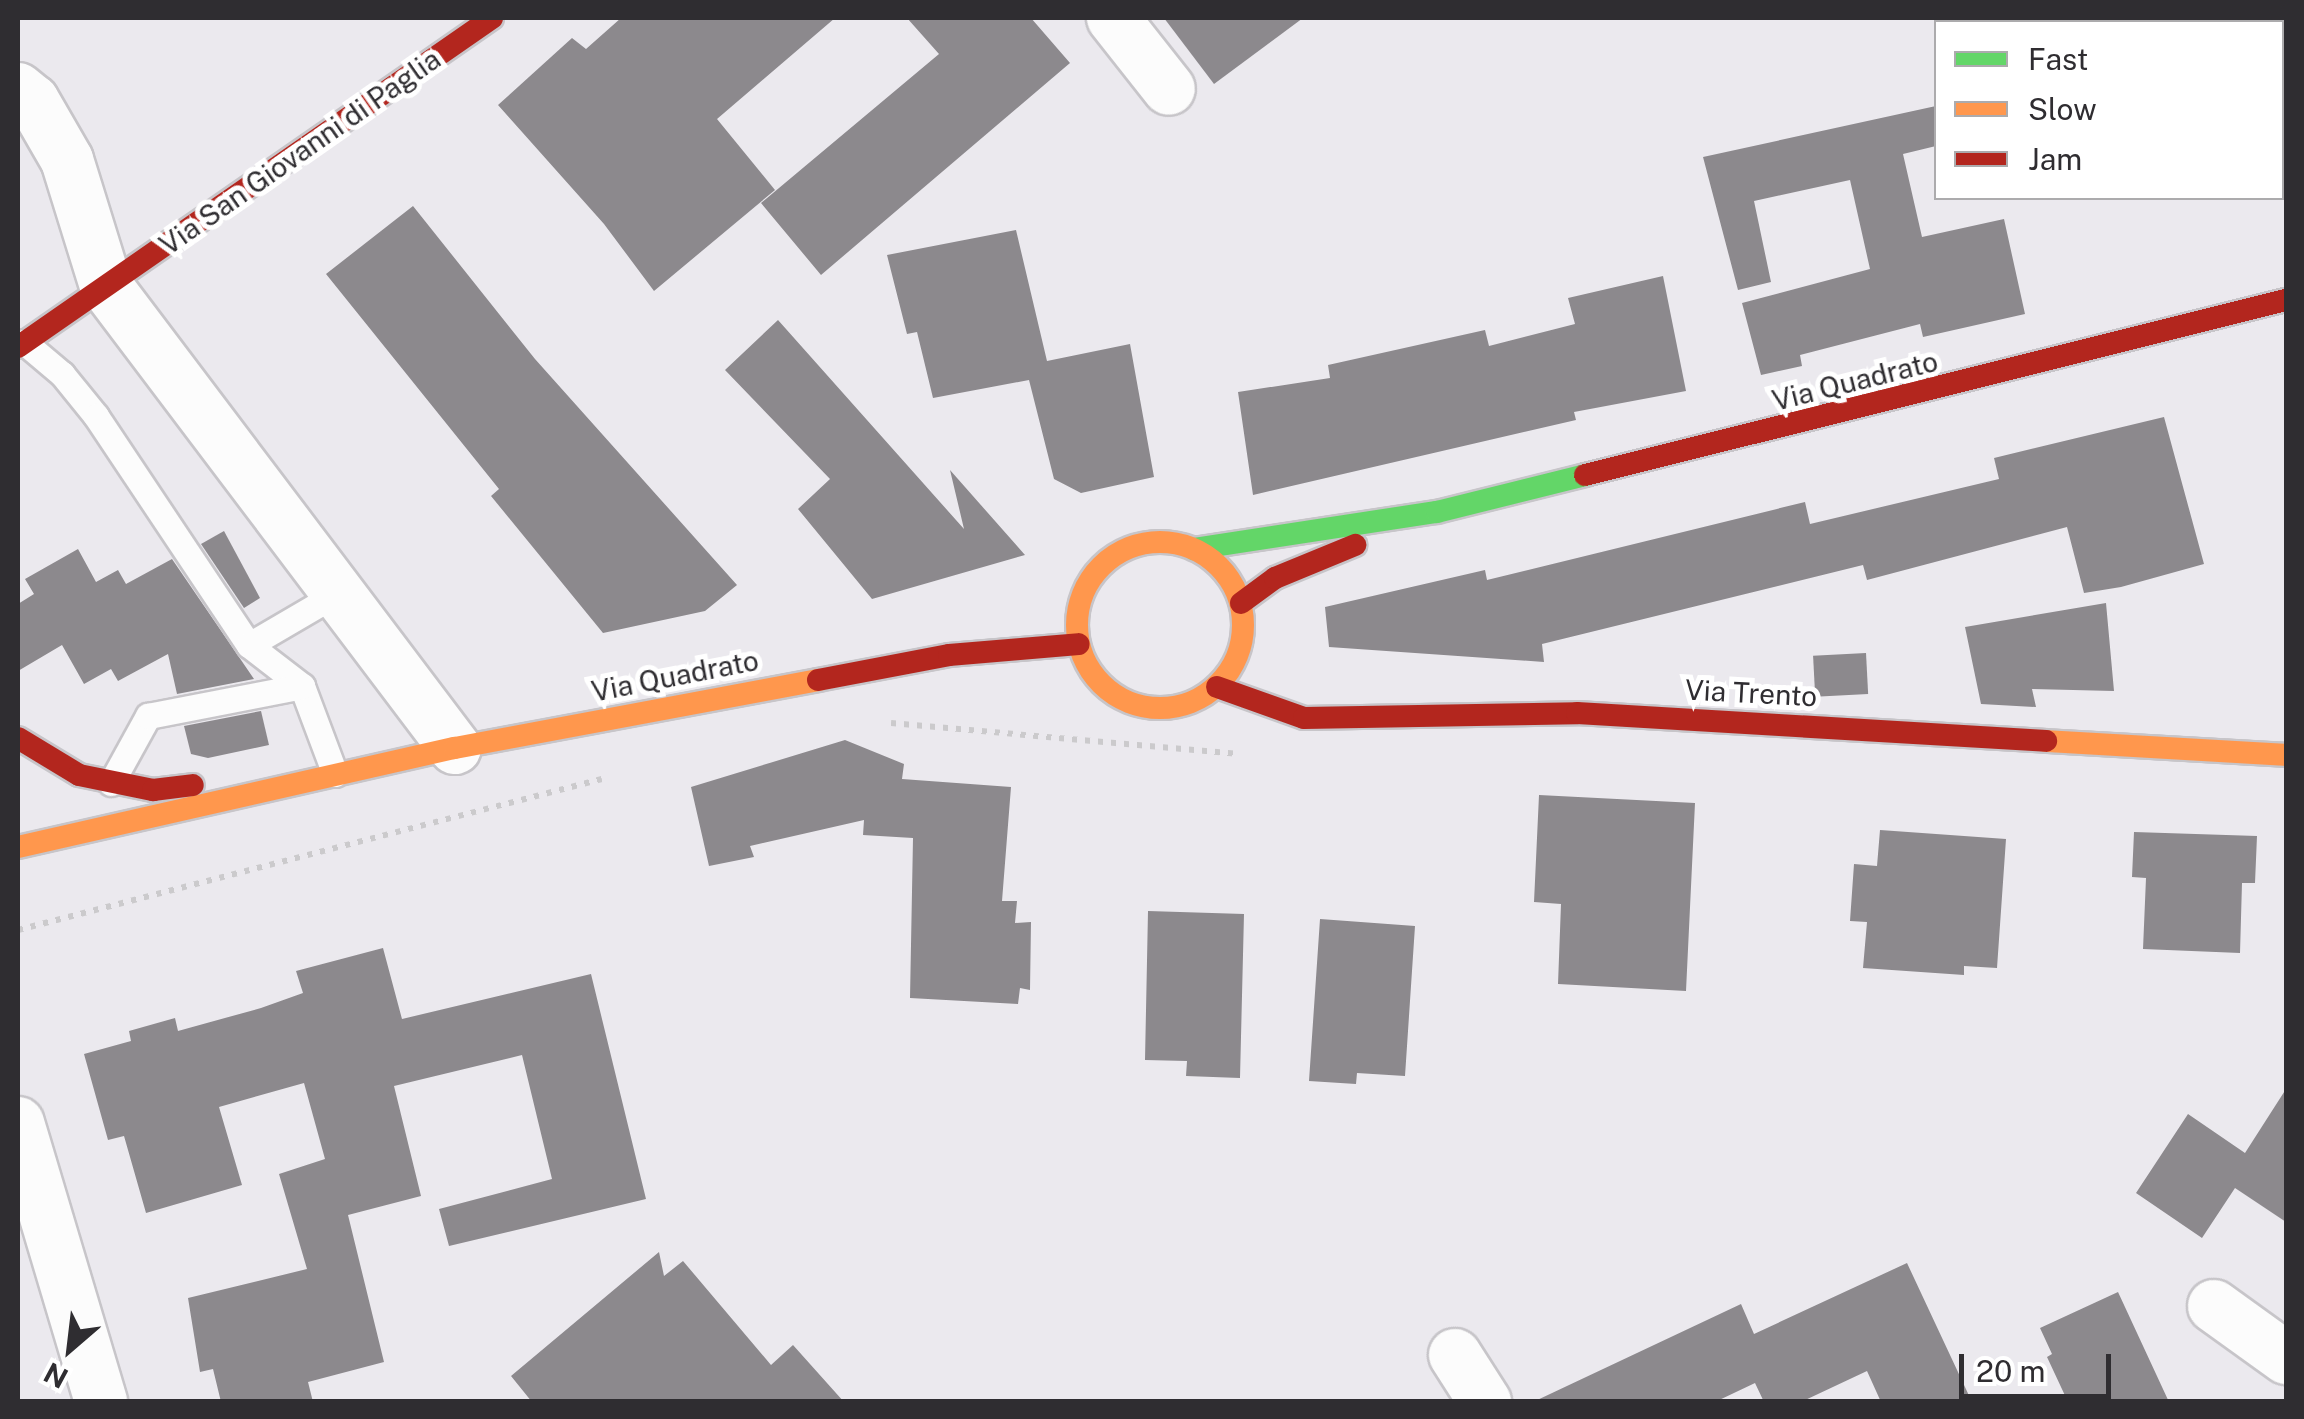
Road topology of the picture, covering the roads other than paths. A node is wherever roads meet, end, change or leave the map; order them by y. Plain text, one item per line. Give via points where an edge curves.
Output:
1 (492, 18) edge
2 (1113, 18) edge
3 (18, 89) edge
4 (1169, 89) dead end
5 (106, 286) junction
6 (2286, 300) edge
7 (20, 347) edge
8 (1437, 512) junction
9 (1194, 548) junction
10 (338, 592) junction
11 (1241, 604) junction
12 (1078, 644) junction
13 (249, 645) junction
14 (302, 686) junction
15 (1218, 687) junction
16 (18, 738) edge
17 (456, 748) junction
18 (2286, 754) edge
19 (335, 774) junction
20 (111, 784) junction
21 (285, 786) junction
22 (18, 848) edge
23 (18, 1124) edge
24 (2214, 1306) dead end
25 (1455, 1355) dead end
26 (2286, 1358) edge
27 (101, 1402) edge
28 (1485, 1402) edge

1 - 5 street, Via San Giovanni di Paglia
2 - 4 street
3 - 5 street via 33,101 67,160
5 - 7 street, Via San Giovanni di Paglia
5 - 10 street
6 - 8 street, Via Quadrato
7 - 13 lane via 62,374 96,416
8 - 9 street, Via Quadrato
8 - 11 street, Via Quadrato via 1274,578
9 - 11 street via 1215,562
9 - 12 street, Via Quadrato via 1142,544 1096,570 1082,593
10 - 13 lane
10 - 17 street
11 - 15 street via 1240,648
12 - 15 street via 1090,672 1136,706 1165,710
12 - 17 street, Via Quadrato via 949,655
13 - 14 lane
14 - 19 lane
14 - 20 lane via 148,716
15 - 18 street, Via Trento via 1304,718 1577,713
16 - 20 street via 78,775
17 - 19 street, Via Quadrato
19 - 21 street, Via Quadrato
20 - 21 street via 153,790 227,781
21 - 22 street, Via Quadrato
23 - 27 street
24 - 26 street
25 - 28 street

